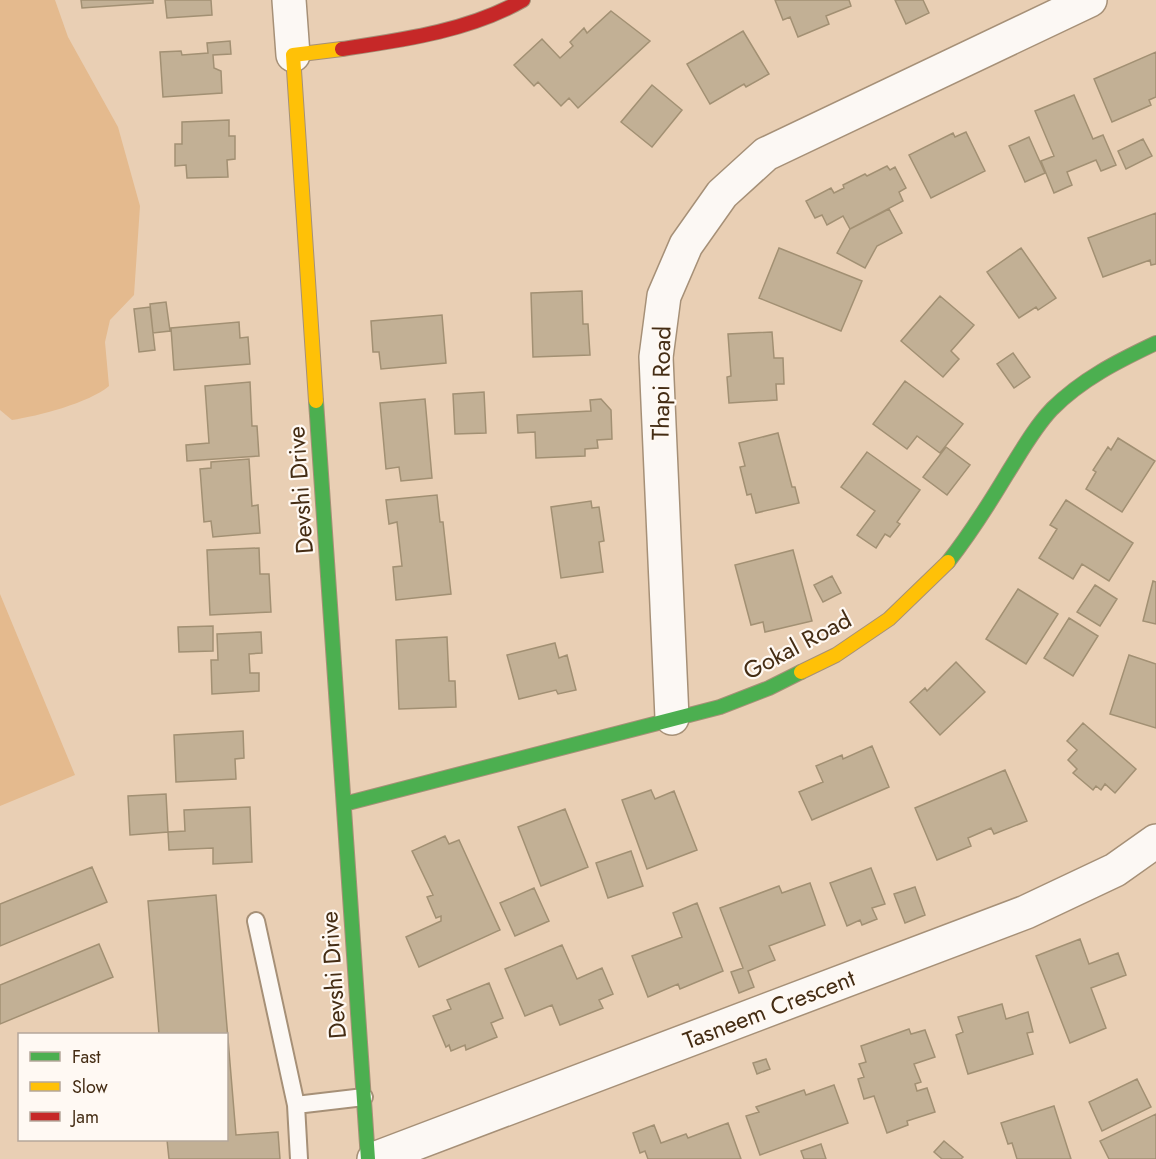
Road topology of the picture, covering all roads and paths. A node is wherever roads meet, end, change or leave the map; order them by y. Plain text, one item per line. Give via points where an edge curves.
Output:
1 (288, 0) edge
2 (523, 0) edge
3 (1090, 0) edge
4 (292, 56) junction
5 (1156, 343) edge
6 (672, 718) junction
7 (344, 804) junction
8 (1156, 841) edge
9 (256, 921) dead end
10 (364, 1097) junction
11 (296, 1105) junction
12 (298, 1159) edge
13 (368, 1159) edge
14 (374, 1159) edge

1 - 4 street
2 - 4 street via 447,30
3 - 6 street, Thapi Road via 766,154 722,194 686,245 664,296 656,357
4 - 7 street, Devshi Drive
5 - 6 street, Gokal Road via 1107,366 1051,410 948,562 889,619 836,656 769,688 720,707
6 - 7 street, Gokal Road
7 - 10 street, Devshi Drive
8 - 14 street, Tasneem Crescent via 1115,870 1026,912
9 - 11 lane
10 - 11 lane
10 - 13 street, Devshi Drive
11 - 12 lane

